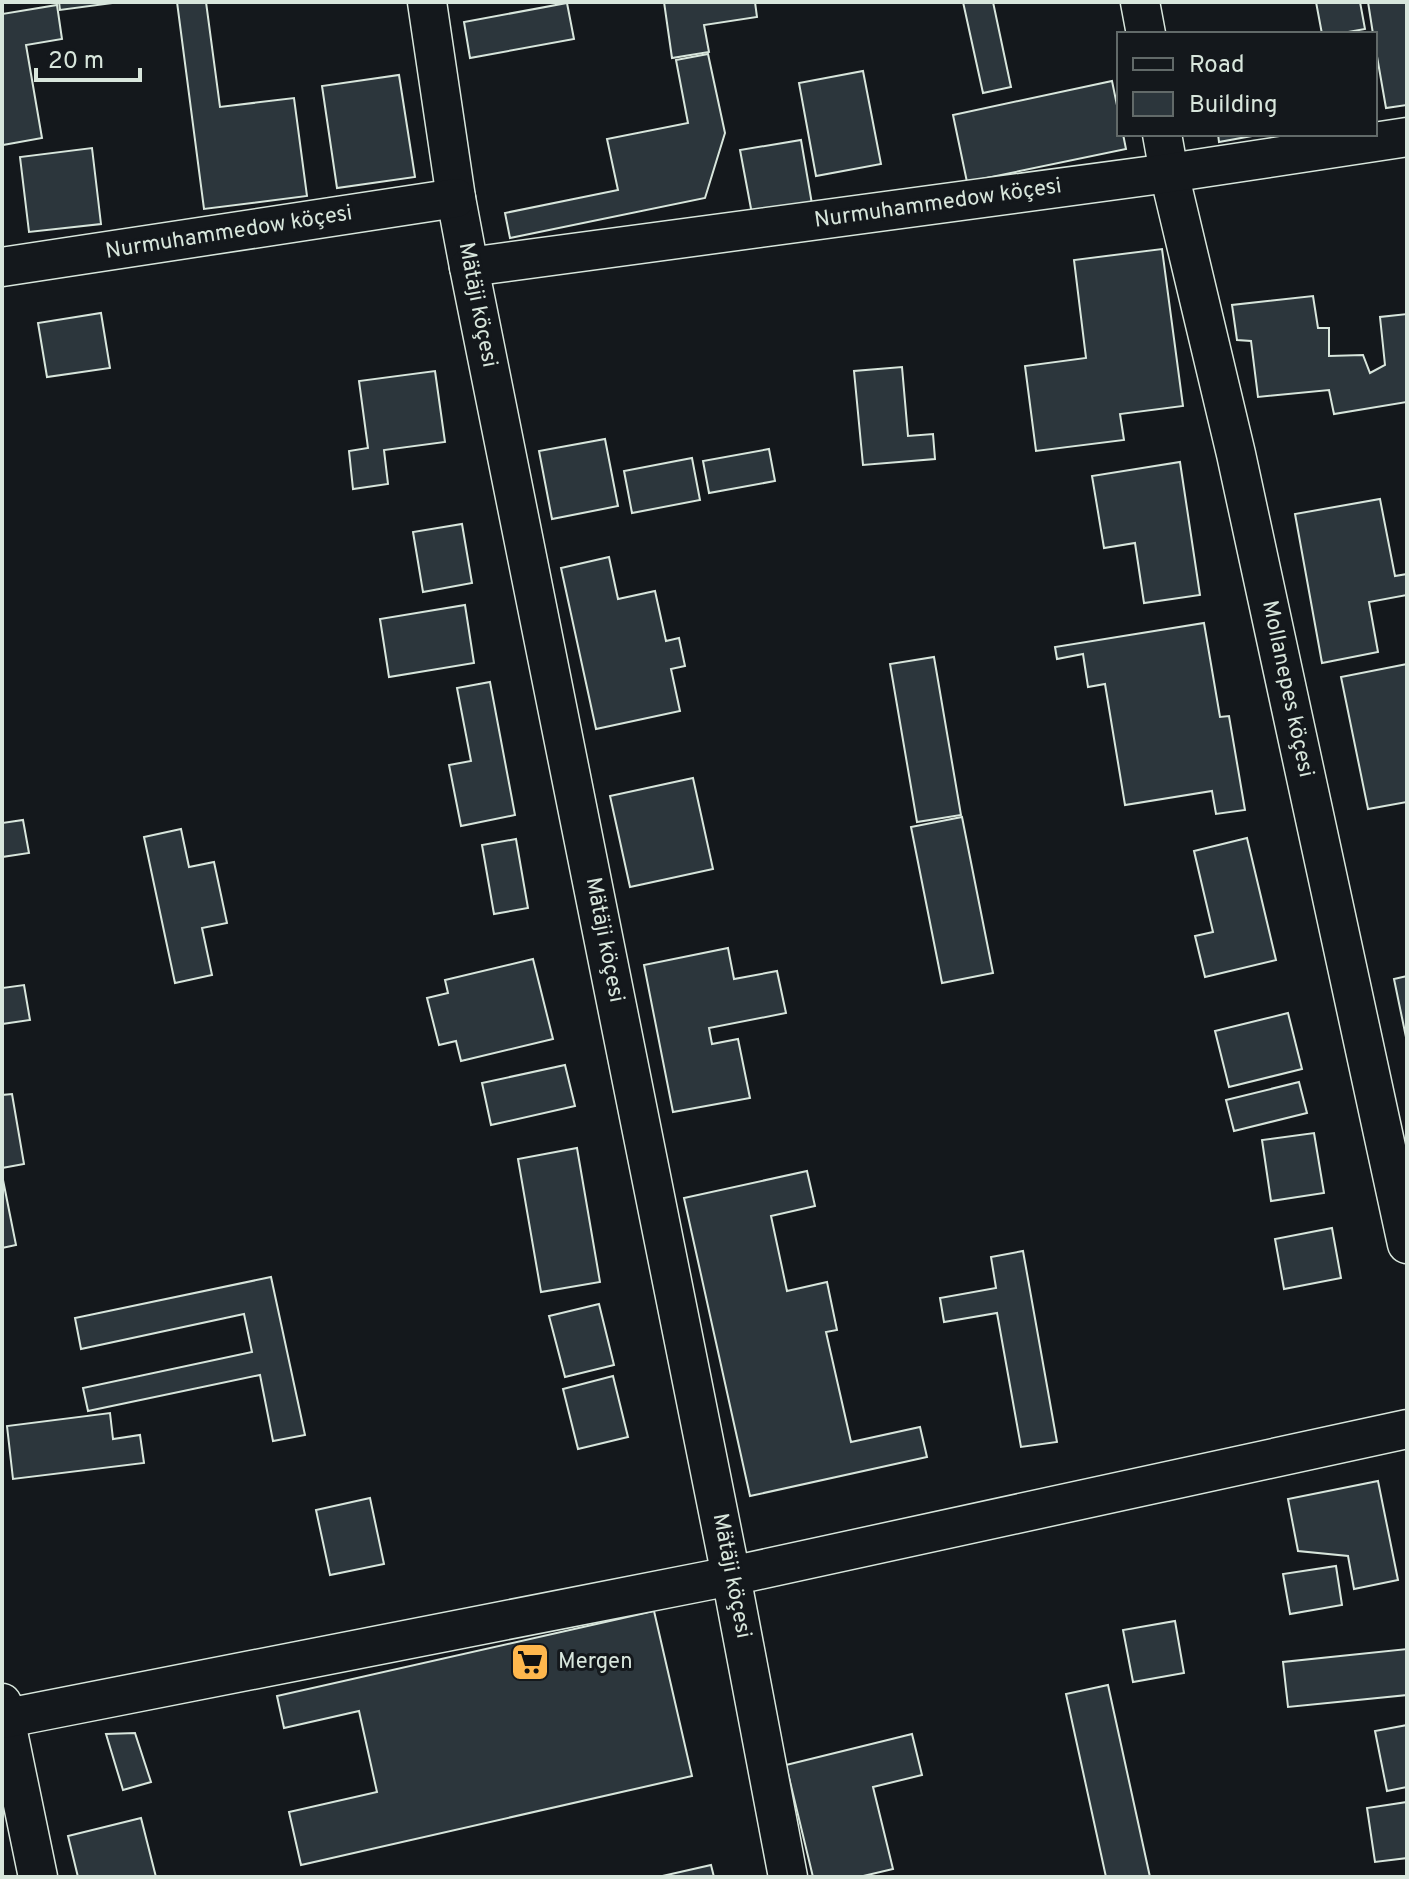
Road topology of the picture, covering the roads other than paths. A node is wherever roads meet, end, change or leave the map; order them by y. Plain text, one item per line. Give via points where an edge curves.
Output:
1 (427, 2) edge
2 (1140, 2) edge
3 (1146, 32) edge
4 (1162, 136) edge
5 (1407, 137) edge
6 (1169, 173) junction
7 (456, 198) junction
8 (2, 267) edge
9 (469, 267) junction
10 (1407, 1244) edge
11 (1407, 1429) edge
12 (731, 1576) junction
13 (3, 1713) edge
14 (38, 1877) edge
15 (788, 1877) edge

1 - 7 street, Mätäji köçesi
2 - 3 street
4 - 6 street, Mollanepes köçesi
5 - 6 street, Nurmuhammedow köçesi
6 - 9 street, Nurmuhammedow köçesi
6 - 10 street, Mollanepes köçesi via 1236,454
7 - 8 street, Nurmuhammedow köçesi
7 - 9 street, Mätäji köçesi
9 - 12 street, Mätäji köçesi
11 - 12 street
12 - 13 street
12 - 15 street, Mätäji köçesi
13 - 14 street

